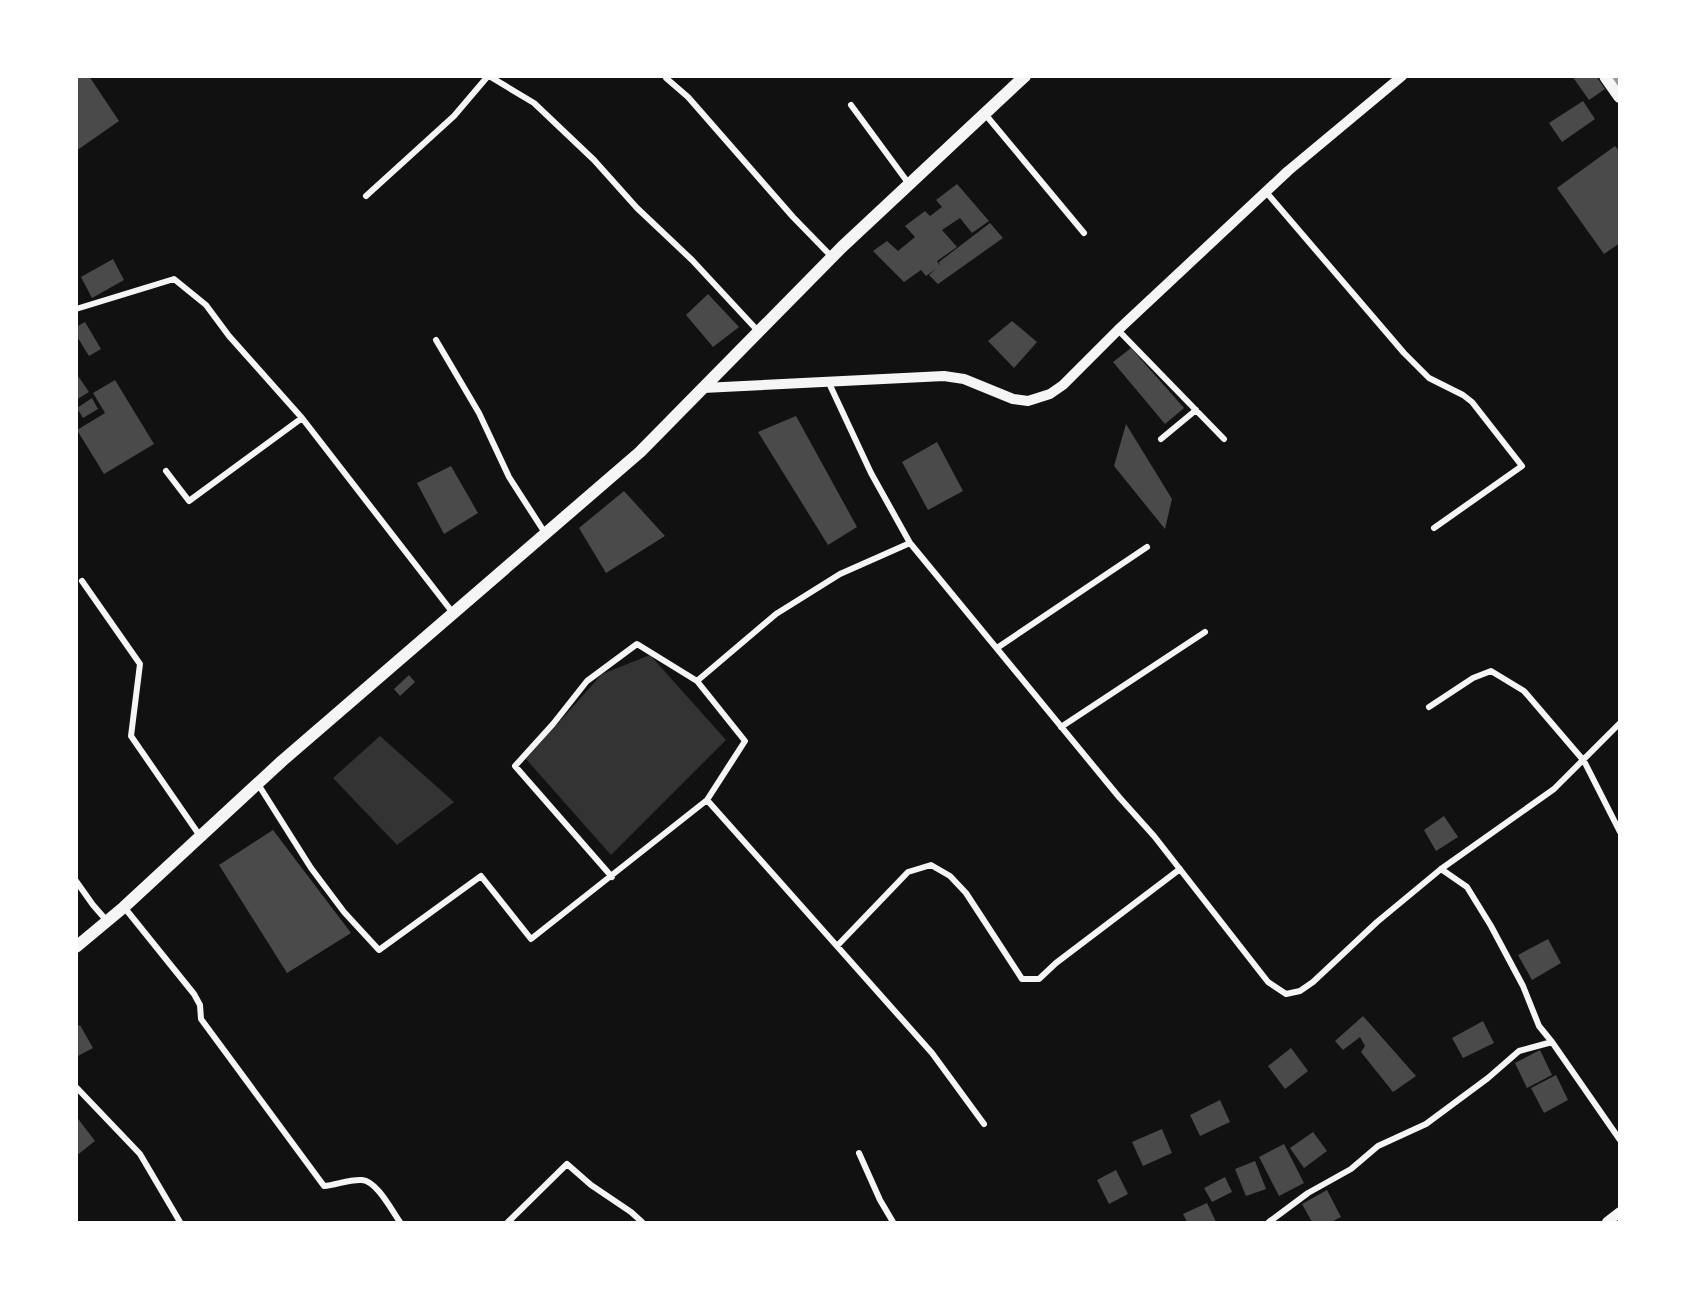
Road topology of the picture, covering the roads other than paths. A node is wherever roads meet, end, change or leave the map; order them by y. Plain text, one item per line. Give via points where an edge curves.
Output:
1 (489, 76) edge
2 (1402, 76) edge
3 (1606, 76) edge
4 (666, 78) dead end
5 (1021, 78) edge
6 (1620, 96) edge
7 (851, 105) dead end
8 (985, 114) junction
9 (910, 184) junction
10 (1266, 192) junction
11 (366, 196) dead end
12 (1084, 232) dead end
13 (832, 257) junction
14 (76, 309) edge
15 (1118, 330) junction
16 (758, 331) junction
17 (436, 340) dead end
18 (828, 380) junction
19 (703, 388) junction
20 (1196, 410) junction
21 (302, 418) junction
22 (1161, 439) dead end
23 (1224, 439) dead end
24 (166, 471) dead end
25 (1434, 528) dead end
26 (545, 533) junction
27 (910, 543) junction
28 (1147, 547) dead end
29 (82, 580) dead end
30 (453, 613) junction
31 (1205, 632) dead end
32 (997, 648) junction
33 (697, 681) junction
34 (1429, 707) dead end
35 (1620, 723) edge
36 (1061, 727) junction
37 (1584, 761) junction
38 (257, 783) junction
39 (708, 800) junction
40 (1620, 831) edge
41 (200, 836) junction
42 (1180, 869) junction
43 (1441, 869) junction
44 (612, 876) junction
45 (76, 881) edge
46 (124, 908) junction
47 (108, 921) junction
48 (837, 946) junction
49 (76, 947) edge
50 (1552, 1042) junction
51 (76, 1087) edge
52 (984, 1124) dead end
53 (1620, 1140) edge
54 (859, 1153) dead end
55 (1620, 1212) edge
56 (180, 1222) edge
57 (400, 1222) edge
58 (508, 1222) edge
59 (642, 1222) edge
60 (893, 1222) edge
61 (1269, 1222) edge
62 (1607, 1222) edge

1 - 11 street via 454,116
1 - 16 street via 534,103 569,135
2 - 10 street
3 - 6 highway
4 - 13 street via 688,97
5 - 8 main road
7 - 9 street
8 - 9 main road
8 - 12 street
9 - 13 main road
10 - 15 street
10 - 25 street via 1410,359 1429,378 1472,402 1522,466
13 - 16 main road
14 - 21 street via 174,279 206,305
15 - 18 street via 1063,385 1028,401 945,376
15 - 20 street
16 - 19 main road
17 - 26 street via 479,412 509,477
18 - 19 street
18 - 27 street via 871,473
19 - 26 main road via 640,452
20 - 22 street
20 - 23 street
21 - 24 street via 189,501
21 - 30 street
26 - 30 main road
27 - 32 street
27 - 33 street via 840,574 776,614
28 - 32 street
29 - 41 street via 140,664 131,736
30 - 38 main road
31 - 36 street
32 - 36 street
33 - 39 street via 745,741
33 - 44 street via 637,644 587,681 515,765
34 - 37 street via 1491,671 1524,691
35 - 37 street
36 - 42 street
37 - 40 street
37 - 43 street via 1537,802
38 - 41 main road
38 - 44 street via 311,868 379,951 481,876 531,939
39 - 44 street
39 - 48 street
41 - 46 main road
42 - 43 street via 1268,982 1286,994 1313,982
42 - 48 street via 1039,979 1022,979 966,892 931,865 908,872
43 - 50 street via 1467,887 1523,986 1539,1026
45 - 47 street
46 - 47 main road
46 - 57 street via 194,993 201,1019 324,1186 368,1181
47 - 49 main road
48 - 52 street via 932,1053
50 - 53 street
50 - 61 street via 1519,1051 1425,1124 1378,1146 1351,1169 1308,1193
51 - 56 street via 140,1154
54 - 60 street
55 - 62 street
58 - 59 street via 567,1164

